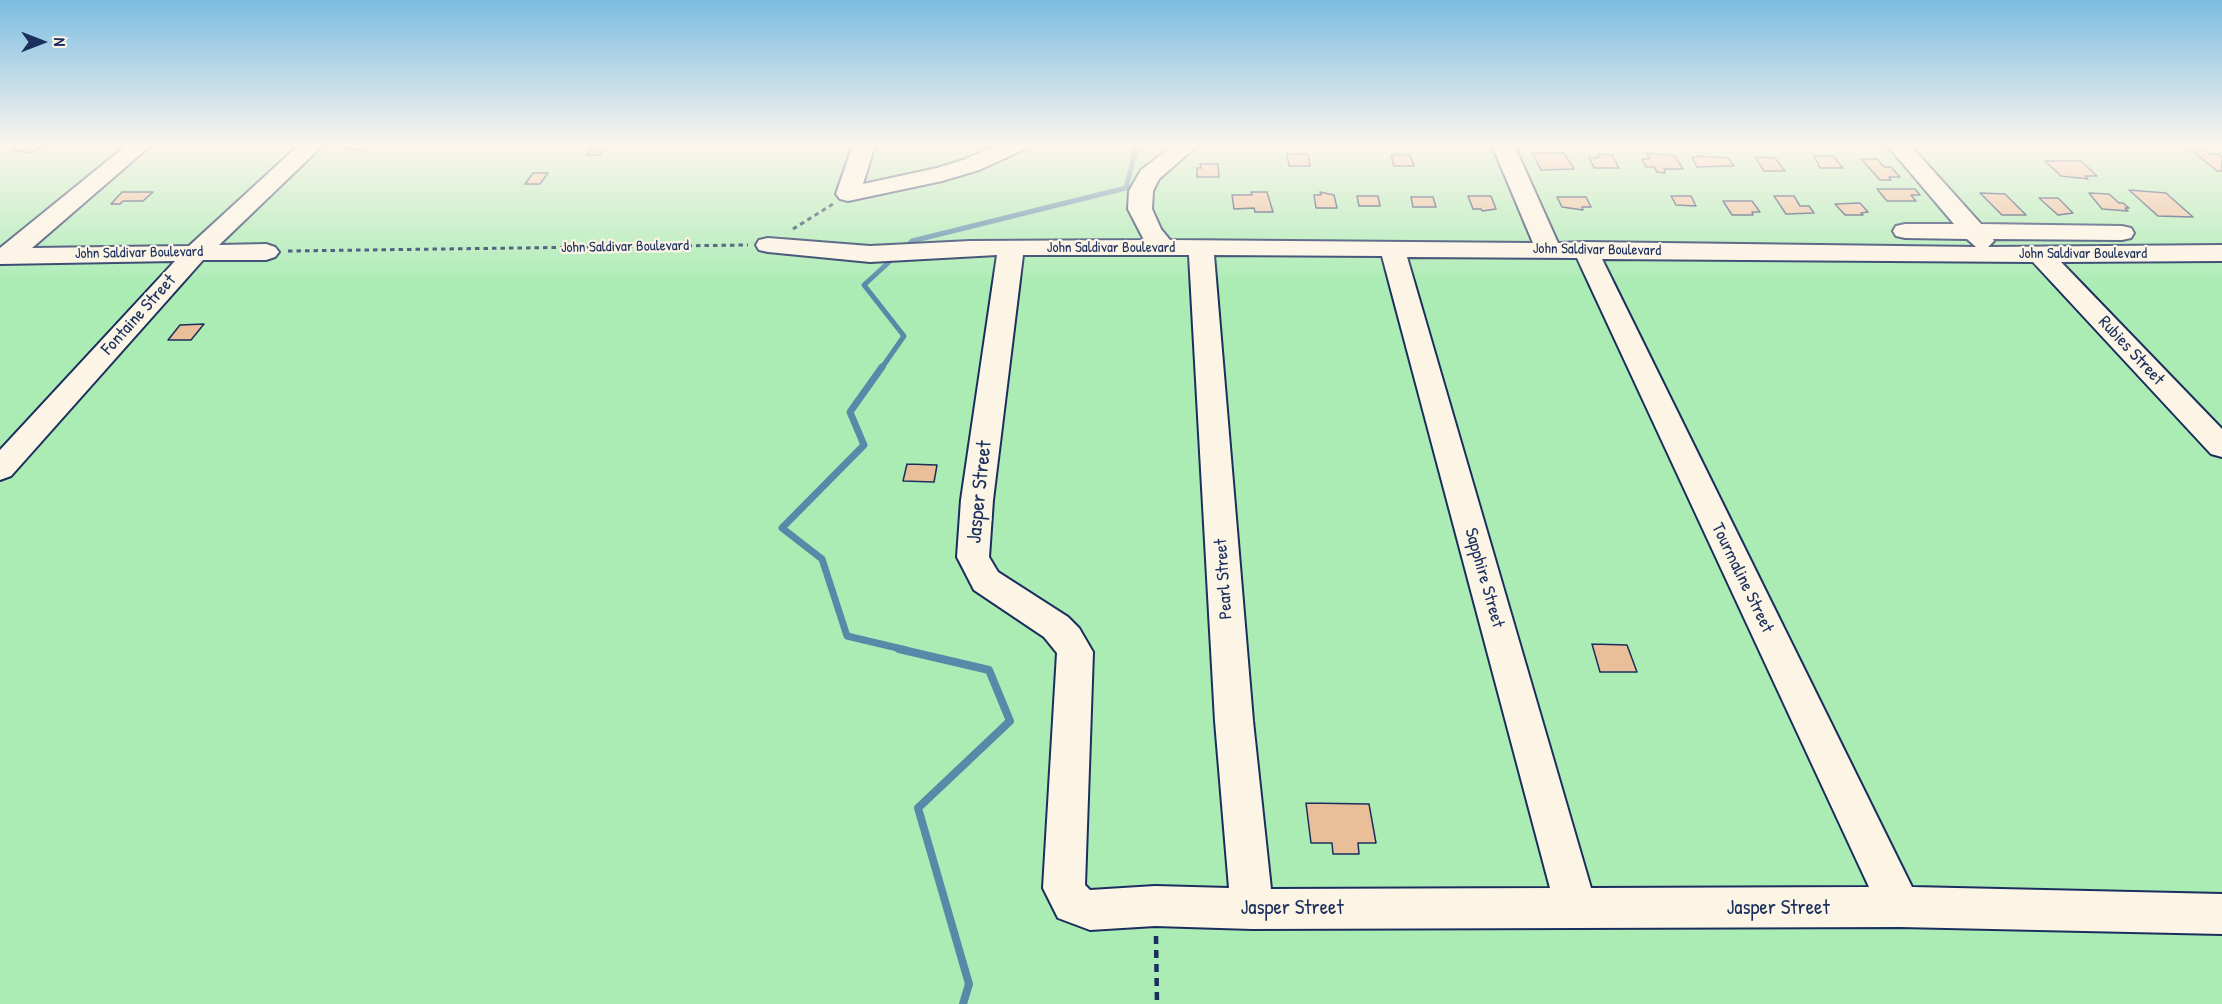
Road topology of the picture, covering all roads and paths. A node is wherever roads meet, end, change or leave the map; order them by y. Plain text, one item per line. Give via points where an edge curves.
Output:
1 (83, 192) edge
2 (261, 192) edge
3 (858, 192) edge
4 (1141, 192) edge
5 (1523, 192) edge
6 (1939, 192) edge
7 (848, 194) joint
8 (1974, 232) junction
9 (2222, 233) edge
10 (1157, 239) junction
11 (1543, 239) junction
12 (768, 245) junction
13 (1011, 248) junction
14 (1201, 248) junction
15 (1392, 248) junction
16 (1585, 249) junction
17 (196, 252) junction
18 (266, 252) joint
19 (2222, 253) edge
20 (1994, 254) junction
21 (2040, 255) junction
22 (4, 256) edge
23 (2222, 447) edge
24 (0, 469) edge
25 (1155, 906) junction
26 (1900, 907) junction
27 (1576, 908) junction
28 (1252, 909) junction
29 (2222, 914) edge
30 (1157, 1004) edge

1 - 22 street
2 - 17 street, Fontaine Street
3 - 7 street
4 - 10 street via 1140,209
5 - 11 street
6 - 8 street
7 - 12 path
8 - 9 street, John Saldivar Boulevard
8 - 11 street, John Saldivar Boulevard
8 - 20 street
10 - 11 street, John Saldivar Boulevard
10 - 13 street, John Saldivar Boulevard
10 - 14 street, John Saldivar Boulevard
11 - 15 street, John Saldivar Boulevard
11 - 16 street, John Saldivar Boulevard
12 - 13 street, John Saldivar Boulevard via 870,254
12 - 18 path, John Saldivar Boulevard
13 - 25 street, Jasper Street via 973,557 986,581 1056,627 1075,652 1064,888 1073,904 1090,910
14 - 15 street, John Saldivar Boulevard
14 - 28 street, Pearl Street via 1234,721
15 - 27 street, Sapphire Street
16 - 20 street, John Saldivar Boulevard
16 - 26 street, Tourmaline Street
17 - 18 street, John Saldivar Boulevard
17 - 22 street, John Saldivar Boulevard
17 - 24 street, Fontaine Street
19 - 21 street, John Saldivar Boulevard
20 - 21 street, John Saldivar Boulevard
21 - 23 street, Rubies Street
25 - 28 street, Jasper Street
25 - 30 path
26 - 27 street, Jasper Street
26 - 29 street, Jasper Street
27 - 28 street, Jasper Street

